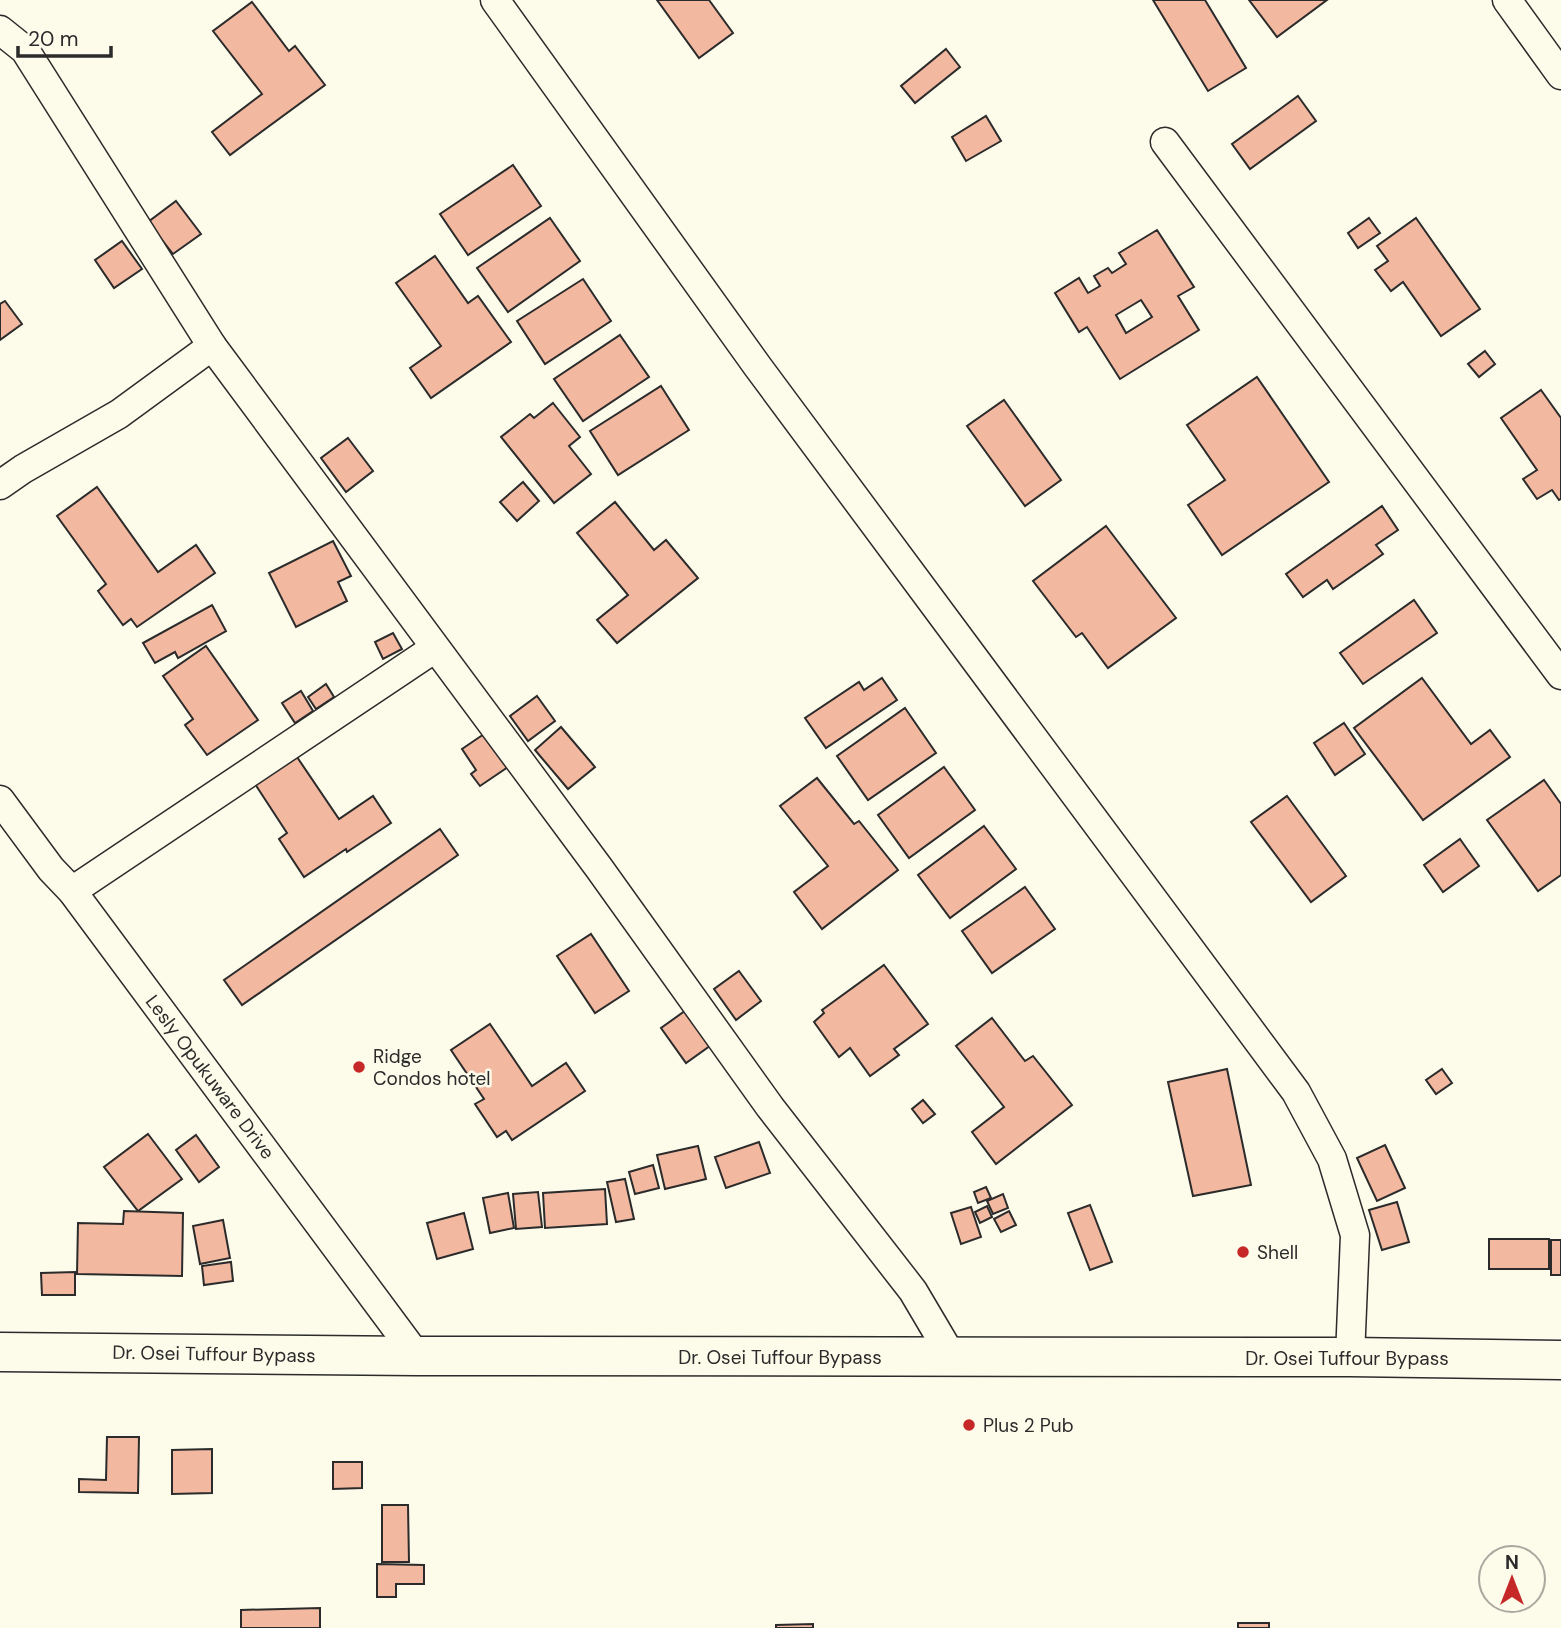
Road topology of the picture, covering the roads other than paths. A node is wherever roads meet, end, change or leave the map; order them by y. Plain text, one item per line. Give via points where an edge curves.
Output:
1 (495, 0) edge
2 (1507, 0) edge
3 (0, 30) edge
4 (1561, 75) edge
5 (1165, 142) dead end
6 (212, 346) junction
7 (0, 485) edge
8 (435, 648) junction
9 (1561, 675) edge
10 (0, 800) edge
11 (72, 891) junction
12 (0, 1352) edge
13 (417, 1356) junction
14 (952, 1357) junction
15 (1350, 1357) junction
16 (1561, 1360) edge

1 - 15 street via 758,367 1296,1092 1332,1158 1356,1235
2 - 4 street
3 - 6 street via 25,50
5 - 9 street
6 - 7 street via 119,414
6 - 8 street
8 - 11 street
8 - 14 street via 770,1107 913,1291
10 - 11 street, Lesly Opukuware Drive
11 - 13 street, Lesly Opukuware Drive
12 - 13 highway, Dr. Osei Tuffour Bypass
13 - 14 highway, Dr. Osei Tuffour Bypass
14 - 15 highway, Dr. Osei Tuffour Bypass
15 - 16 highway, Dr. Osei Tuffour Bypass

